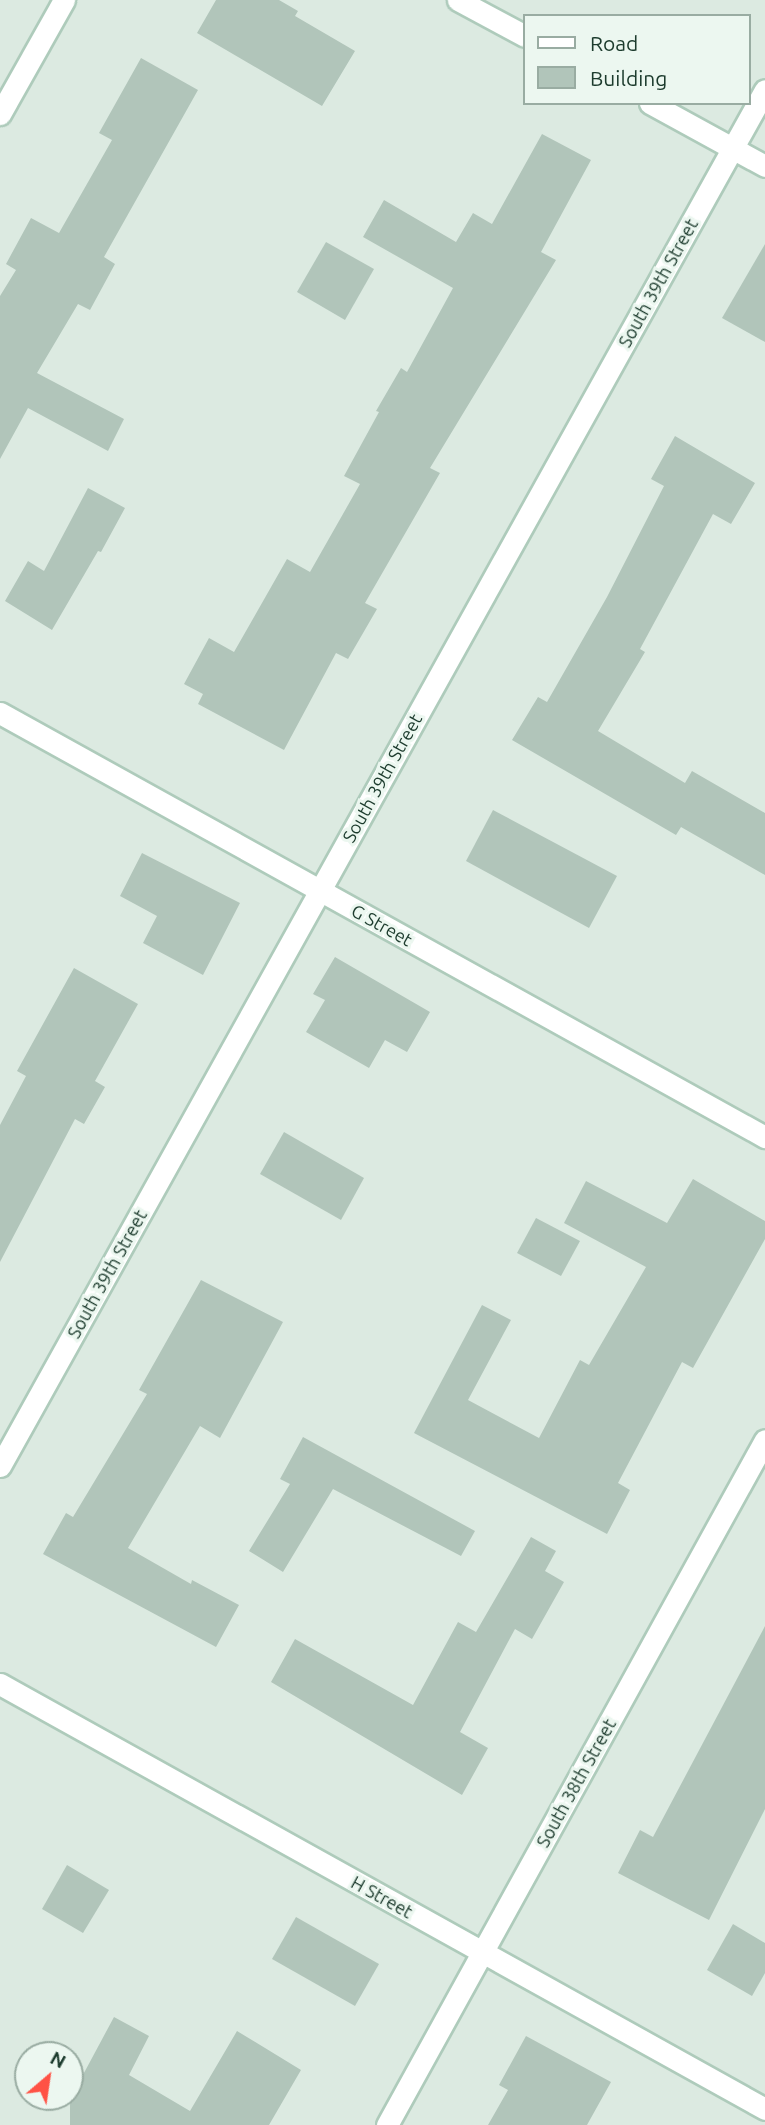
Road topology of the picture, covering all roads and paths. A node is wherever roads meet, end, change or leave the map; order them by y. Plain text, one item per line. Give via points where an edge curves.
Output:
1 (64, 0) edge
2 (458, 0) edge
3 (524, 35) edge
4 (765, 90) edge
5 (654, 105) edge
6 (0, 114) edge
7 (733, 148) junction
8 (765, 166) edge
9 (0, 713) edge
10 (320, 891) junction
11 (765, 1137) edge
12 (765, 1440) edge
13 (0, 1466) edge
14 (0, 1684) edge
15 (482, 1952) junction
16 (765, 2109) edge
17 (387, 2125) edge

1 - 6 street
2 - 3 street
4 - 7 street, South 39th Street
5 - 7 street
7 - 8 street
7 - 10 street, South 39th Street
9 - 10 street, G Street
10 - 11 street, G Street
10 - 13 street, South 39th Street
12 - 15 street, South 38th Street
14 - 15 street, H Street
15 - 16 street, H Street
15 - 17 street, South 38th Street

